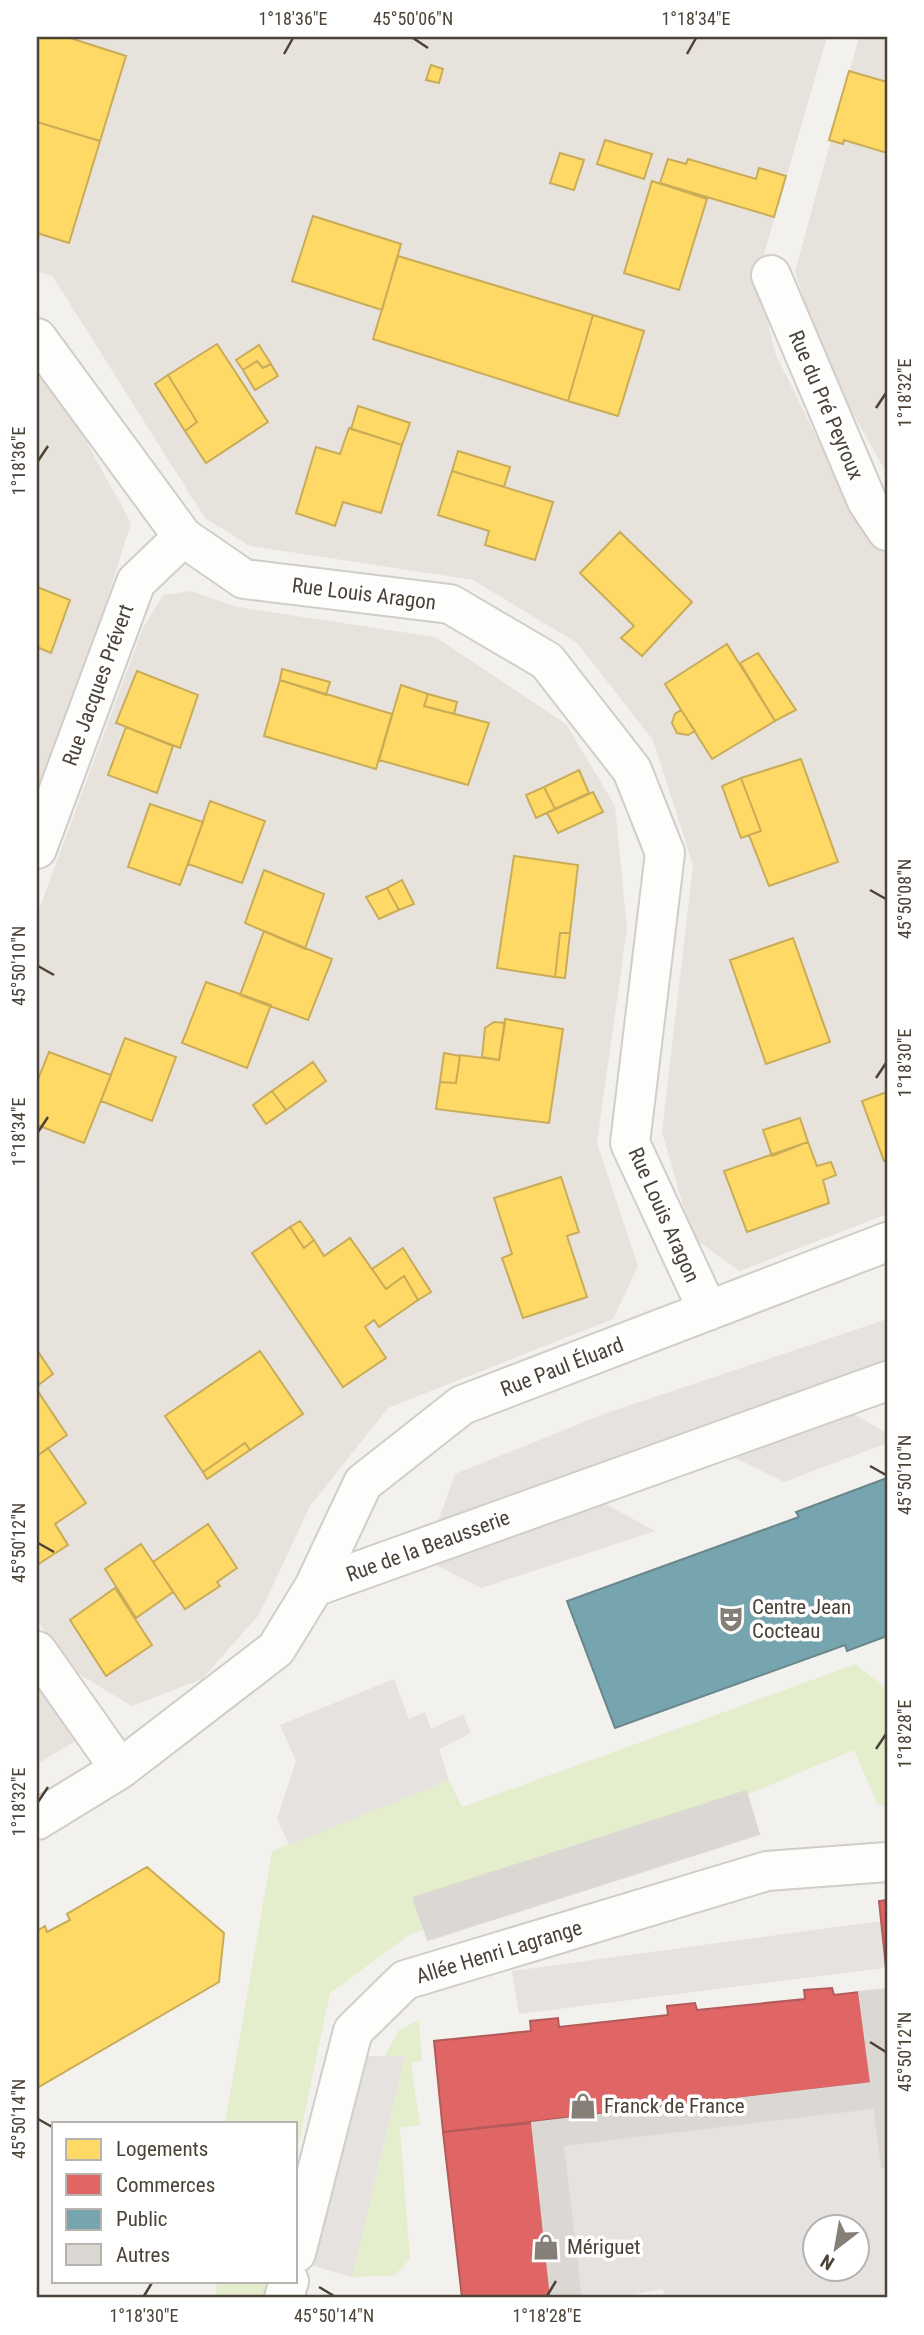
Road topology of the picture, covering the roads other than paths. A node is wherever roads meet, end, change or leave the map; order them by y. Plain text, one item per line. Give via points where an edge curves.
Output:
1 (771, 275) dead end
2 (37, 338) edge
3 (887, 531) edge
4 (183, 537) junction
5 (37, 849) edge
6 (887, 1242) edge
7 (708, 1311) junction
8 (887, 1381) edge
9 (314, 1587) junction
10 (37, 1651) edge
11 (120, 1769) junction
12 (37, 1820) edge
13 (887, 1862) edge
14 (298, 2245) edge

1 - 3 street, Rue du Pré Peyroux via 867,501
2 - 4 street, Rue Louis Aragon
4 - 5 street, Rue Jacques Prévert via 136,582
4 - 7 street, Rue Louis Aragon via 243,579 450,604 547,661 632,769 665,853 630,1143
6 - 7 street, Rue Paul Éluard
7 - 9 street, Rue Paul Éluard via 462,1405 363,1483
8 - 9 street, Rue de la Beausserie
9 - 11 street via 276,1649
10 - 11 street
11 - 12 street
13 - 14 street, Allée Henri Lagrange via 767,1871 405,1980 353,2031

